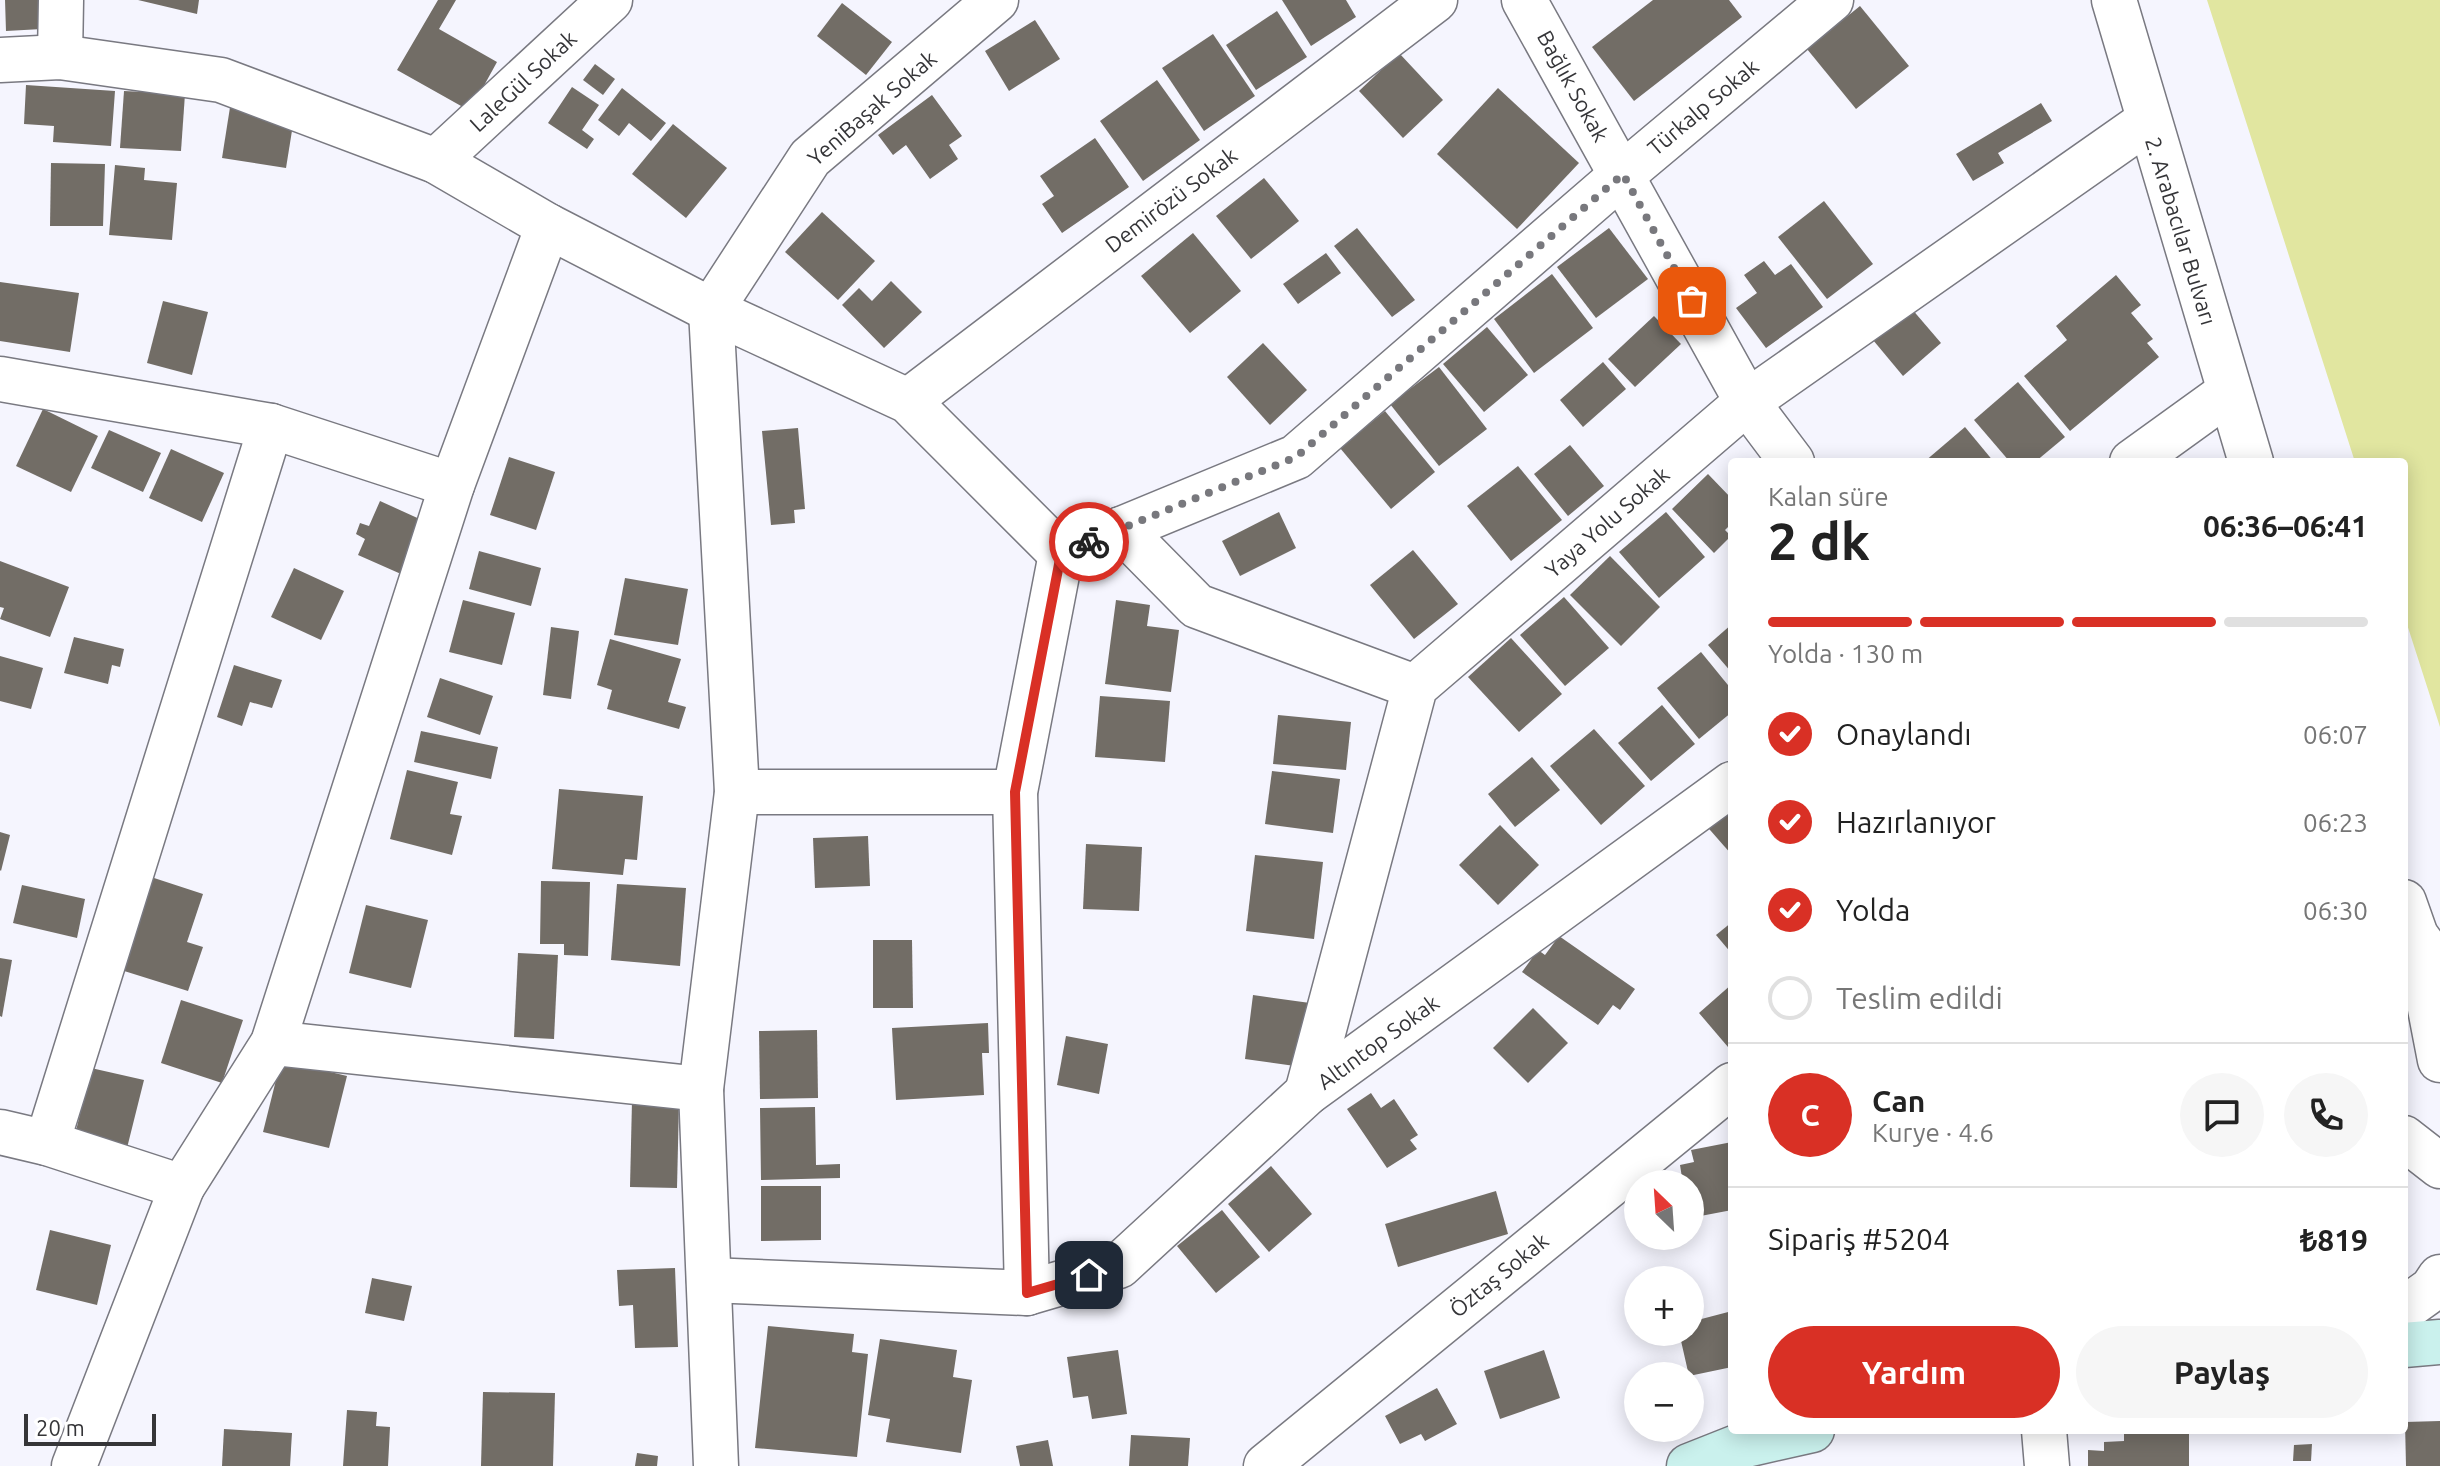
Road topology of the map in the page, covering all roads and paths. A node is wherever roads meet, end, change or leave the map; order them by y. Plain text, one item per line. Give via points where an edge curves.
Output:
1 (61, 0) edge
2 (610, 0) edge
3 (996, 0) edge
4 (1435, 0) edge
5 (1524, 0) edge
6 (1831, 0) edge
7 (2114, 0) edge
8 (60, 57) junction
9 (0, 60) edge
10 (2148, 121) junction
11 (436, 161) junction
12 (1623, 174) junction
13 (548, 226) junction
14 (711, 310) junction
15 (0, 379) edge
16 (2229, 392) junction
17 (908, 401) junction
18 (1747, 402) junction
19 (271, 426) junction
20 (1789, 458) edge
21 (2138, 458) edge
22 (2250, 458) edge
23 (452, 485) junction
24 (1121, 529) junction
25 (1061, 554) junction
26 (1415, 687) junction
27 (1728, 787) edge
28 (737, 792) junction
29 (1015, 792) junction
30 (2420, 936) edge
31 (273, 1043) junction
32 (2440, 1060) edge
33 (1728, 1088) edge
34 (701, 1089) junction
35 (1307, 1093) junction
36 (0, 1132) edge
37 (2408, 1141) edge
38 (47, 1143) junction
39 (2440, 1166) edge
40 (182, 1187) junction
41 (2440, 1277) edge
42 (709, 1280) junction
43 (1027, 1293) junction
44 (2408, 1306) edge
45 (2440, 1342) edge
46 (2408, 1345) edge
47 (1794, 1434) edge
48 (2044, 1434) edge
49 (74, 1466) edge
50 (716, 1466) edge
51 (1266, 1466) edge
52 (1689, 1466) edge
53 (2047, 1466) edge

1 - 8 street
2 - 11 street, LaleGül Sokak
3 - 14 street, YeniBaşak Sokak via 810,158
4 - 17 street, Demirözü Sokak
5 - 12 street, Bağlık Sokak
6 - 12 street, Türkalp Sokak
7 - 10 street, 2. Arabacılar Bulvarı
8 - 9 street
8 - 11 street via 221,80
10 - 16 street, 2. Arabacılar Bulvarı
10 - 18 street, Yaya Yolu Sokak
11 - 13 street
12 - 18 street, Bağlık Sokak
12 - 24 street, Türkalp Sokak via 1296,457
13 - 14 street
13 - 23 street
14 - 17 street
14 - 28 street
15 - 19 street
16 - 21 street
16 - 22 street, 2. Arabacılar Bulvarı
17 - 25 street
18 - 20 street, Bağlık Sokak
18 - 26 street, Yaya Yolu Sokak
19 - 23 street
19 - 38 street
23 - 31 street
24 - 25 street, Türkalp Sokak
24 - 26 street via 1197,606
25 - 29 street
26 - 35 street
27 - 35 street, Altıntop Sokak
28 - 29 street
28 - 34 street
29 - 43 street
30 - 32 street
31 - 34 street
31 - 40 street
33 - 51 street, Öztaş Sokak
34 - 42 street
35 - 43 street, Altıntop Sokak via 1119,1266
36 - 38 street
37 - 39 street
38 - 40 street
40 - 49 street
41 - 44 street
42 - 43 street, Altıntop Sokak
42 - 50 street
45 - 46 main road
47 - 52 main road via 1737,1447
48 - 53 street

